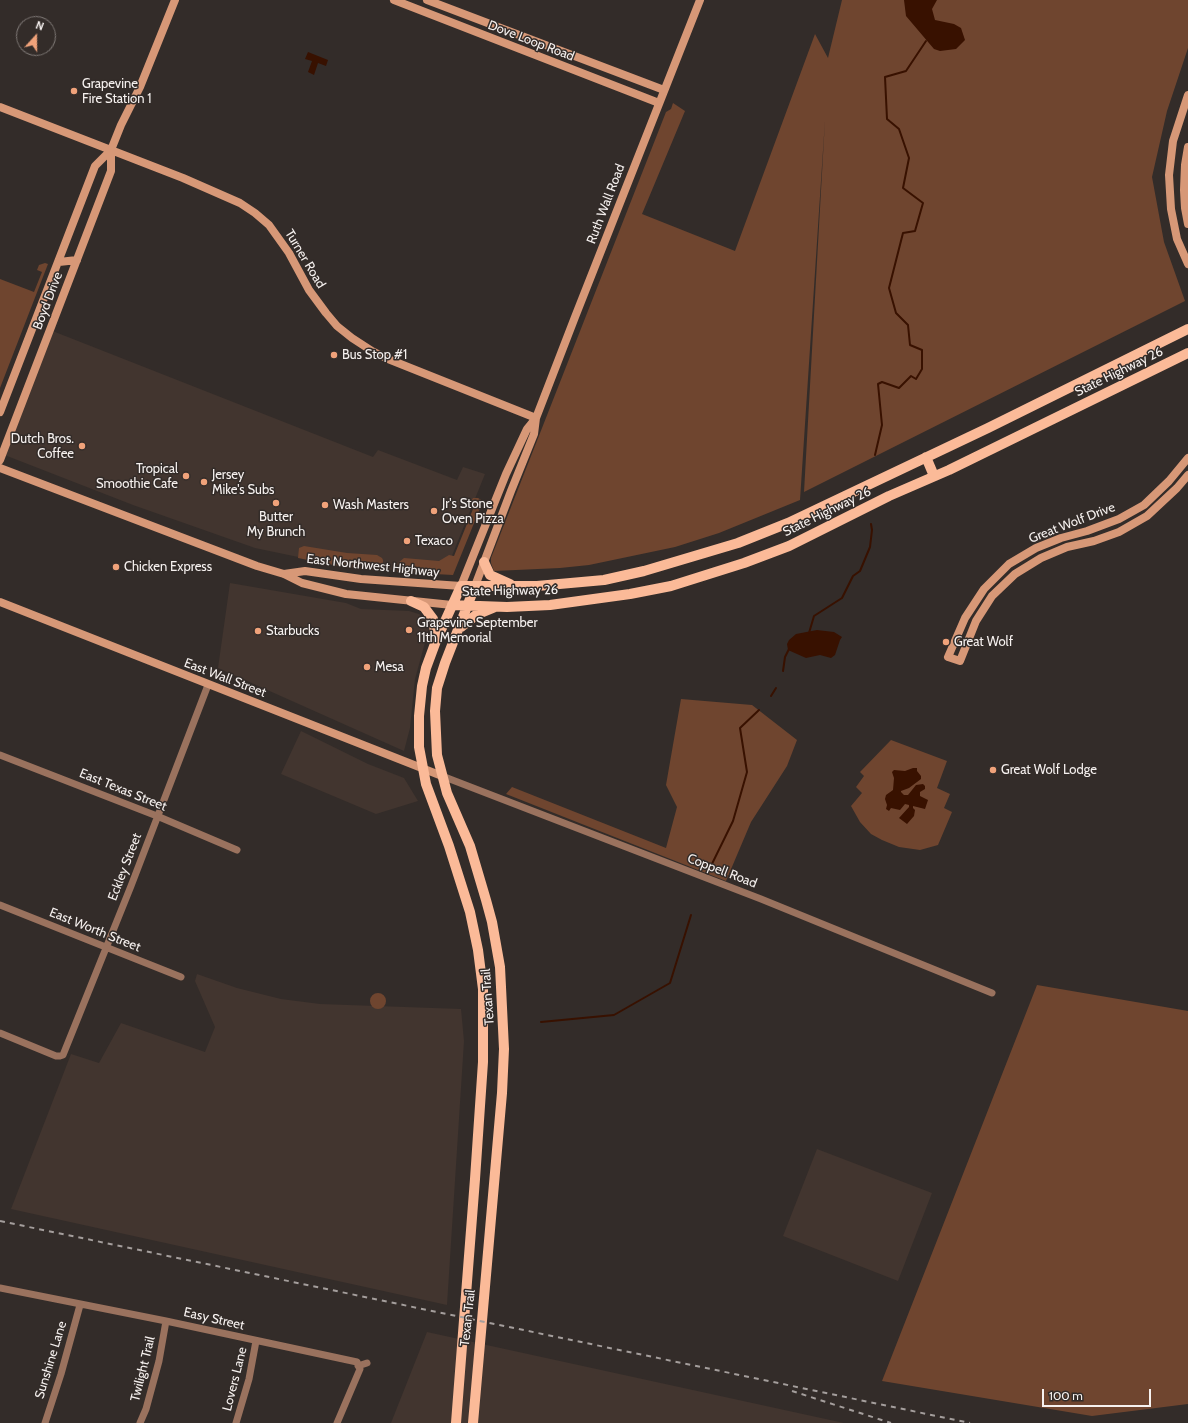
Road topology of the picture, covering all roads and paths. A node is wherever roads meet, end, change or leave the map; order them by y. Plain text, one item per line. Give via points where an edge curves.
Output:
1 (175, 0) edge
2 (394, 0) edge
3 (427, 0) edge
4 (700, 0) edge
5 (524, 37) junction
6 (519, 49) junction
7 (664, 90) junction
8 (1188, 96) edge
9 (659, 103) junction
10 (0, 107) edge
11 (1188, 147) edge
12 (111, 150) junction
13 (1188, 224) edge
14 (64, 247) junction
15 (77, 260) junction
16 (58, 262) junction
17 (1188, 264) edge
18 (1188, 329) edge
19 (1186, 355) edge
20 (0, 412) edge
21 (536, 418) junction
22 (926, 457) junction
23 (1188, 458) edge
24 (0, 460) edge
25 (0, 468) edge
26 (1188, 475) edge
27 (934, 476) junction
28 (484, 562) junction
29 (284, 574) junction
30 (461, 586) junction
31 (475, 586) junction
32 (520, 587) junction
33 (411, 601) junction
34 (0, 602) edge
35 (452, 605) junction
36 (468, 605) junction
37 (508, 606) junction
38 (459, 628) junction
39 (436, 641) junction
40 (208, 684) junction
41 (0, 755) edge
42 (423, 768) junction
43 (442, 776) junction
44 (157, 816) junction
45 (237, 850) dead end
46 (0, 905) edge
47 (106, 947) junction
48 (181, 977) dead end
49 (501, 987) junction
50 (483, 989) junction
51 (992, 993) dead end
52 (0, 1034) edge
53 (0, 1288) edge
54 (80, 1304) junction
55 (166, 1321) junction
56 (256, 1341) junction
57 (367, 1363) dead end
58 (358, 1366) junction
59 (44, 1423) edge
60 (140, 1423) edge
61 (236, 1423) edge
62 (337, 1423) edge
63 (456, 1423) edge
64 (473, 1423) edge

1 - 12 street, Boyd Drive
2 - 6 street, Dove Loop Road
3 - 5 street, Dove Loop Road
4 - 7 street, Ruth Wall Road
5 - 6 street
5 - 7 street, Dove Loop Road
6 - 9 street, Dove Loop Road
7 - 9 street, Ruth Wall Road
8 - 17 street via 1173,141 1169,175 1171,209 1177,239
9 - 21 street, Ruth Wall Road
10 - 12 street, Turner Road
11 - 13 street via 1184,190
12 - 14 street, Boyd Drive via 96,166
12 - 15 street, Boyd Drive via 111,171
12 - 21 street, Turner Road via 186,179 240,203 255,213 269,225 289,252 309,290 337,326 372,351
14 - 15 street
14 - 16 street, Boyd Drive
15 - 16 street
15 - 24 street, Boyd Drive
16 - 20 street, Boyd Drive
18 - 22 main road, State Highway 26
19 - 27 main road, State Highway 26
21 - 28 street, Ruth Wall Road via 534,434
21 - 30 street, Ruth Wall Road via 527,429 506,474
22 - 27 main road
22 - 32 main road, State Highway 26 via 788,523 720,549 604,580
23 - 26 street, Great Wolf Drive via 1144,505 1119,519 1036,548 1009,564 984,589 965,618 948,657 960,661 976,621 992,596 1015,574 1041,558 1067,547 1119,532 1146,516
25 - 29 street, East Northwest Highway via 256,566
27 - 37 main road, State Highway 26 via 789,546 706,576 630,594 550,605
28 - 31 street, Ruth Wall Road
28 - 32 main road via 490,575
29 - 30 street, East Northwest Highway via 305,571 361,579
29 - 33 street, East Northwest Highway via 302,583 346,594
30 - 31 main road, State Highway 26
30 - 35 main road, Texan Trail
31 - 32 main road, State Highway 26
31 - 36 main road, Texan Trail
33 - 35 street, East Northwest Highway
33 - 39 main road via 424,607 433,619
34 - 40 street, East Wall Street
35 - 36 main road, State Highway 26
35 - 39 main road, Texan Trail
36 - 37 main road, State Highway 26
36 - 38 main road, Texan Trail
37 - 38 main road via 476,615
38 - 43 main road, Texan Trail via 437,688 436,748
39 - 42 main road, Texan Trail via 422,686 419,747
40 - 42 street, East Wall Street
40 - 44 street, Eckley Street
41 - 44 street, East Texas Street
42 - 43 street, East Wall Street
42 - 50 main road, Texan Trail via 426,784 470,912
43 - 49 main road, Texan Trail via 470,846 486,900 499,960
43 - 51 street, Coppell Road via 760,899
44 - 45 street, East Texas Street
44 - 47 street, Eckley Street
46 - 47 street, East Worth Street
47 - 48 street, East Worth Street
47 - 52 street, Eckley Street via 63,1055
49 - 50 main road
49 - 64 main road, Texan Trail via 504,1049 502,1093
50 - 63 main road, Texan Trail via 483,1062
53 - 54 street, Easy Street
54 - 55 street, Easy Street
54 - 59 street, Sunshine Lane via 61,1374
55 - 56 street, Easy Street
55 - 60 street, Twilight Trail via 159,1361
56 - 58 street, Easy Street via 344,1358 357,1362
56 - 61 street, Lovers Lane
57 - 58 street
58 - 62 street via 360,1370

